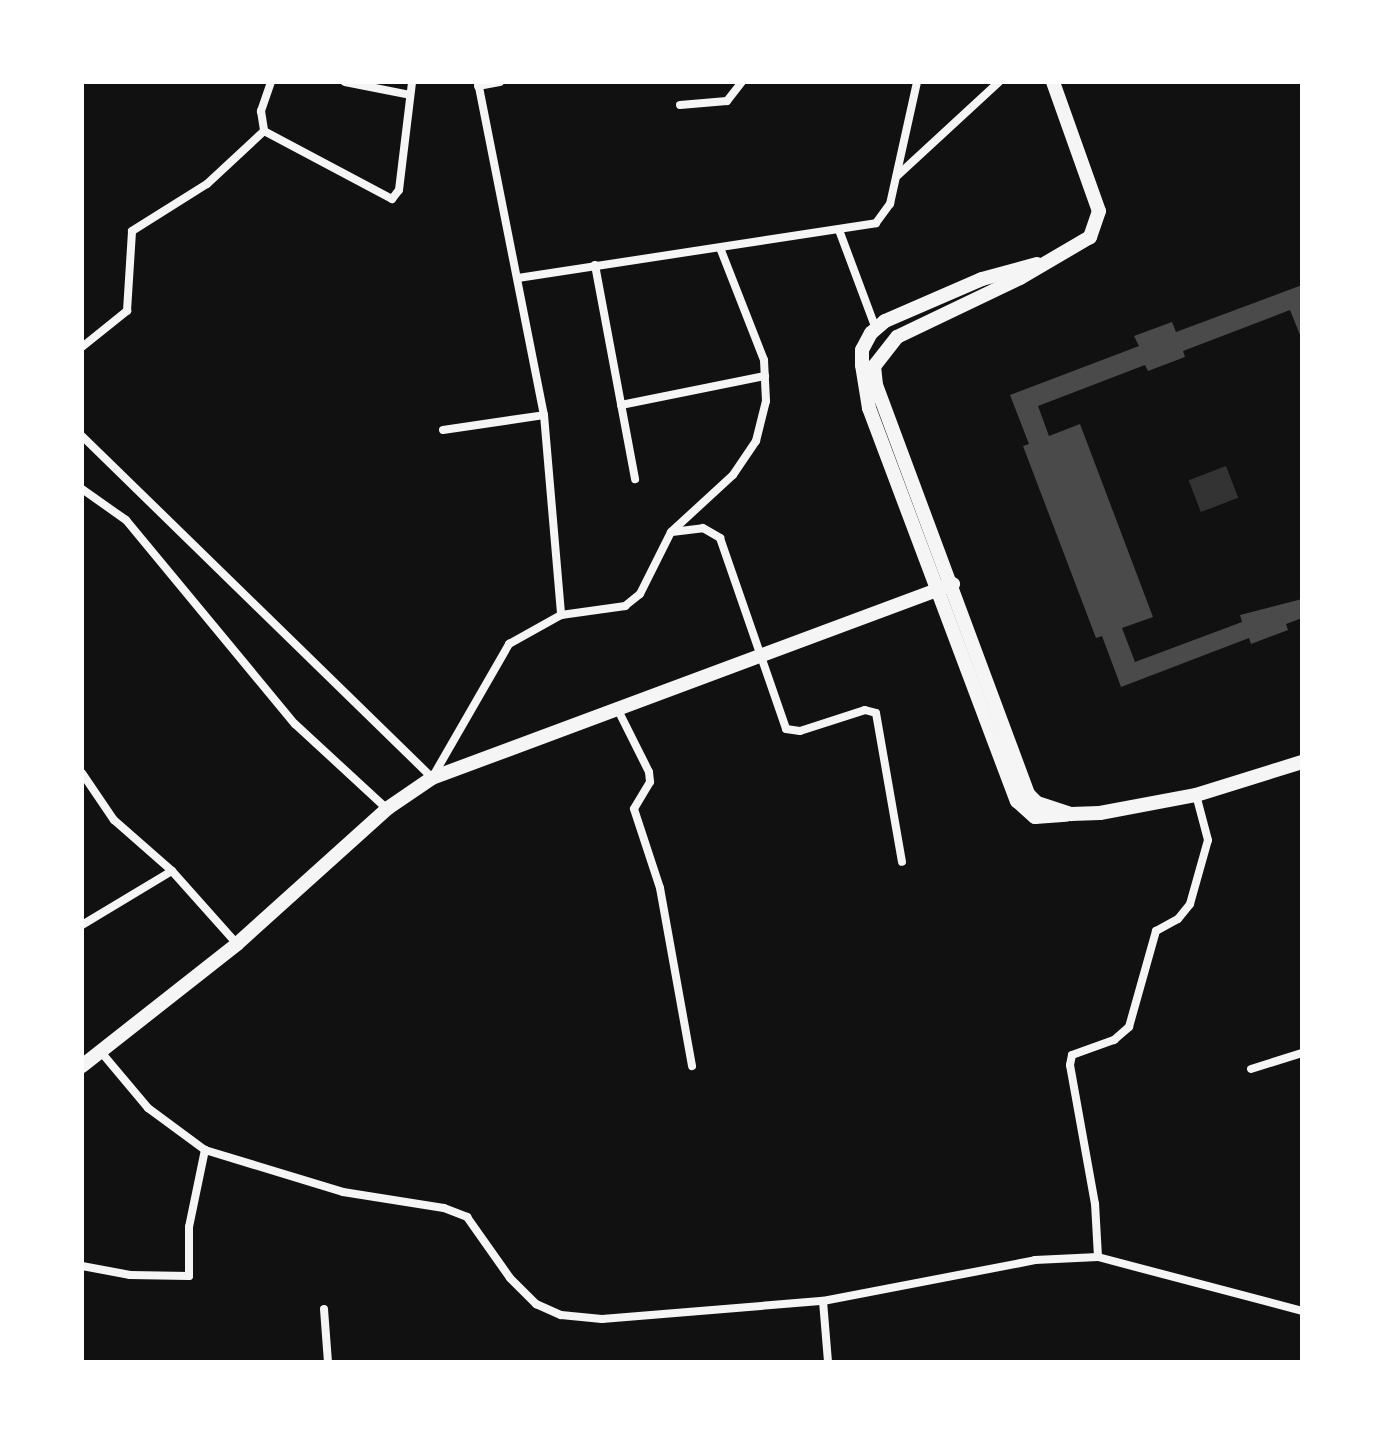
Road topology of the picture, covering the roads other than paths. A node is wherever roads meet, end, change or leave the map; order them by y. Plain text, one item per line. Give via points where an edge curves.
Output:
1 (271, 82) edge
2 (345, 82) edge
3 (412, 82) edge
4 (500, 82) edge
5 (742, 82) edge
6 (917, 82) edge
7 (999, 82) edge
8 (1053, 82) edge
9 (478, 84) edge
10 (410, 95) junction
11 (680, 105) dead end
12 (264, 131) junction
13 (896, 177) junction
14 (839, 230) junction
15 (720, 248) junction
16 (1041, 263) junction
17 (595, 265) junction
18 (518, 278) junction
19 (876, 329) junction
20 (82, 347) edge
21 (765, 376) junction
22 (621, 405) junction
23 (544, 415) junction
24 (443, 430) dead end
25 (83, 439) edge
26 (635, 479) dead end
27 (82, 489) edge
28 (671, 532) junction
29 (953, 584) junction
30 (939, 589) junction
31 (561, 615) junction
32 (758, 657) junction
33 (618, 710) junction
34 (1302, 762) edge
35 (82, 773) edge
36 (432, 778) junction
37 (1196, 795) junction
38 (387, 809) junction
39 (1071, 814) junction
40 (902, 862) dead end
41 (172, 871) junction
42 (82, 925) edge
43 (237, 944) junction
44 (101, 1052) junction
45 (1301, 1056) edge
46 (82, 1066) edge
47 (692, 1066) dead end
48 (1251, 1069) dead end
49 (205, 1150) junction
50 (1098, 1257) junction
51 (82, 1266) edge
52 (823, 1301) junction
53 (324, 1309) dead end
54 (1302, 1311) edge
55 (328, 1362) edge
56 (828, 1362) edge

1 - 12 street via 261,111
2 - 10 street
3 - 10 street
4 - 9 street
5 - 11 street via 727,101
6 - 13 street
7 - 13 street
8 - 16 street via 1099,211 1090,237
9 - 18 street
10 - 12 street via 395,199
12 - 20 street via 207,184 132,231 127,311
13 - 14 street via 890,204 876,223
14 - 15 street
14 - 19 street
15 - 17 street
15 - 21 street via 751,320
16 - 19 street via 982,279
16 - 29 street via 897,337 874,366 876,385
17 - 18 street
17 - 22 street
18 - 23 street
19 - 30 street via 862,350 869,408
21 - 22 street
21 - 28 street via 766,401 756,441 733,475
22 - 26 street
23 - 24 street
23 - 31 street
25 - 36 street
27 - 38 street via 126,520 295,724
28 - 31 street via 640,594 625,606
28 - 32 street via 703,528 720,538
29 - 30 street
29 - 39 street via 1028,794 1048,809
30 - 32 street
30 - 39 street via 1017,801 1035,817
31 - 36 street via 509,644
32 - 33 street
32 - 40 street via 786,729 800,731 865,710 876,713
33 - 36 street
33 - 47 street via 649,772 647,790 634,809 672,940
34 - 37 street
35 - 41 street via 114,820
36 - 38 street
37 - 39 street
37 - 50 street via 1208,840 1190,904 1184,915 1156,931 1129,1027 1114,1040 1072,1055
38 - 43 street
41 - 42 street
41 - 43 street
43 - 44 street
44 - 46 street
44 - 49 street via 148,1108
45 - 48 street
49 - 51 street via 189,1227 189,1276 130,1275
49 - 52 street via 343,1192 444,1208 467,1217 510,1278 536,1304 561,1315 602,1319
50 - 52 street via 1011,1264
50 - 54 street
52 - 56 street
53 - 55 street

